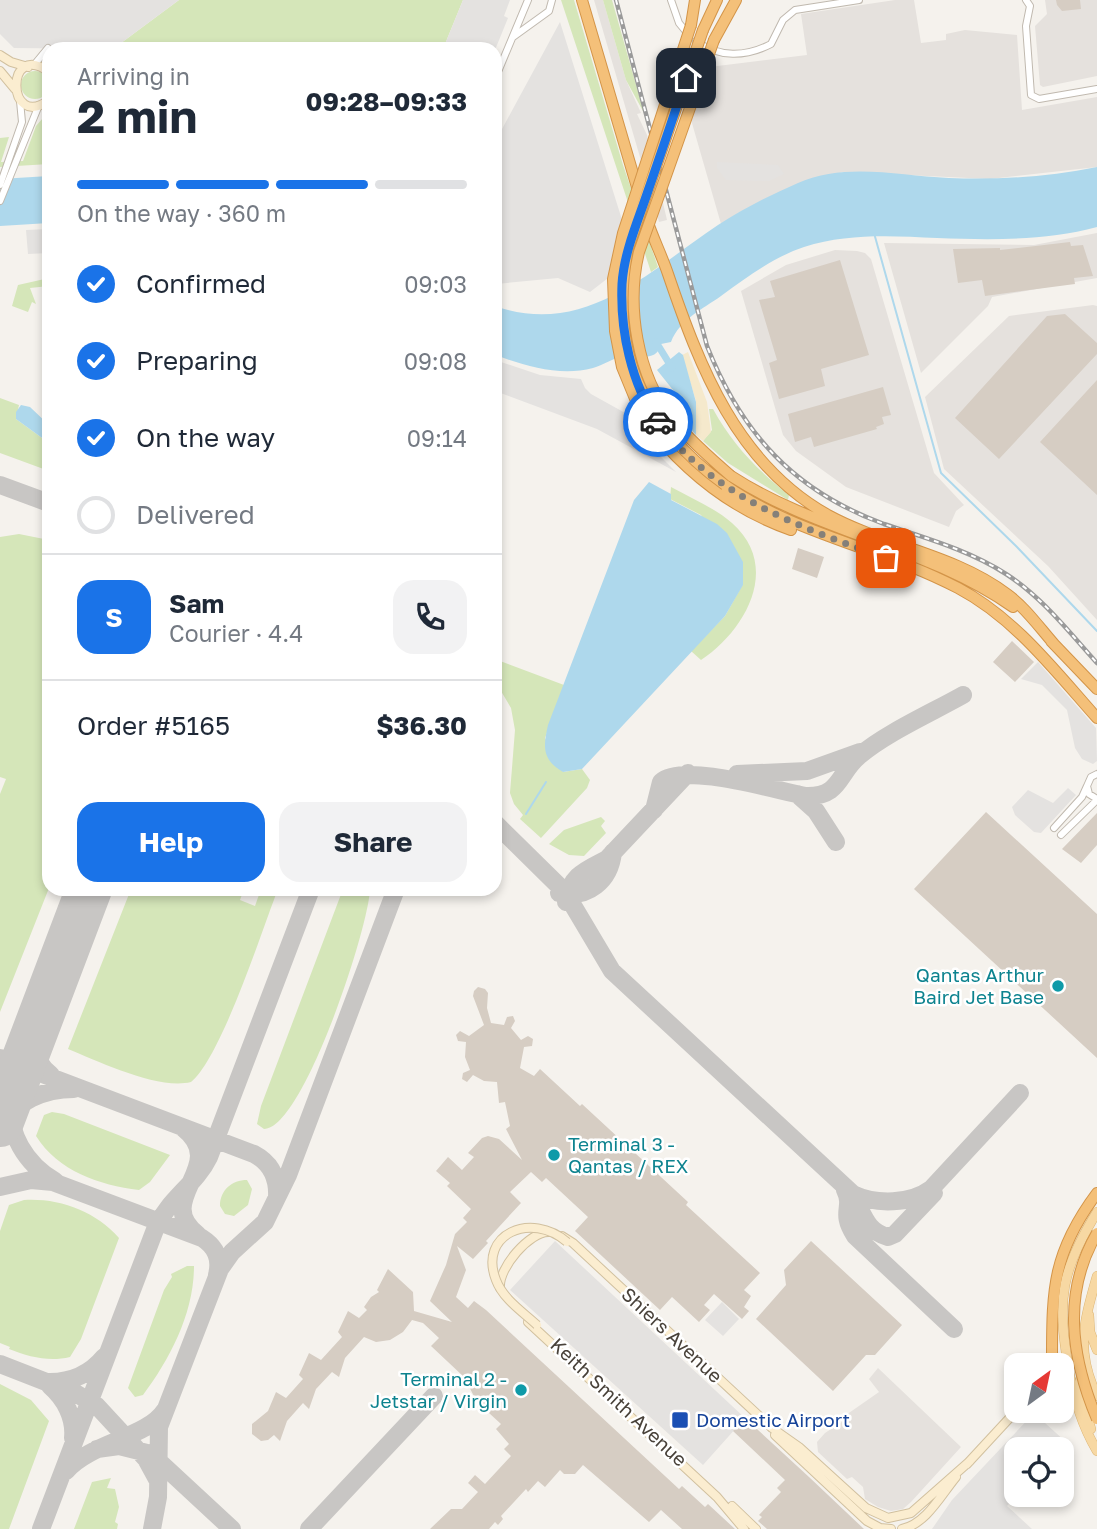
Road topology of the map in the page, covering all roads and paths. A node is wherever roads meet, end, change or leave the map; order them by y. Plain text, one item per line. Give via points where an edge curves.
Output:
1 (528, 0) edge
2 (552, 0) edge
3 (582, 0) edge
4 (671, 0) edge
5 (695, 0) edge
6 (715, 0) edge
7 (733, 0) edge
8 (859, 0) edge
9 (1028, 3) edge
10 (512, 38) junction
11 (42, 54) edge
12 (0, 55) edge
13 (502, 62) edge
14 (31, 66) junction
15 (42, 70) edge
16 (0, 71) edge
17 (1097, 89) edge
18 (16, 92) junction
19 (42, 103) edge
20 (38, 105) junction
21 (14, 159) junction
22 (0, 185) edge
23 (0, 201) edge
24 (725, 485) junction
25 (1054, 644) junction
26 (1097, 688) edge
27 (1097, 718) edge
28 (1097, 774) edge
29 (1087, 786) junction
30 (1097, 800) edge
31 (1097, 1193) edge
32 (1097, 1212) edge
33 (1097, 1233) edge
34 (573, 1243) joint
35 (493, 1268) joint
36 (1097, 1276) edge
37 (1089, 1309) junction
38 (1097, 1350) edge
39 (1052, 1353) edge
40 (1064, 1353) edge
41 (1097, 1364) edge
42 (1085, 1368) junction
43 (1074, 1371) edge
44 (1097, 1396) edge
45 (1074, 1398) edge
46 (1097, 1419) edge
47 (1005, 1423) edge
48 (1097, 1450) edge
49 (970, 1461) junction
50 (744, 1529) edge
51 (756, 1529) edge
52 (891, 1529) edge
53 (902, 1529) edge

1 - 10 street
2 - 10 street via 549,11
3 - 25 highway via 634,177 690,338 729,418 762,462 793,492 846,523 956,564 983,579 1008,594
4 - 8 street via 679,23 692,37 715,52 729,54 771,44 783,20 795,10
5 - 24 highway, bridge via 691,25 623,233 612,293 622,367 636,404 671,452
6 - 24 highway, bridge via 628,248 622,284 627,345 643,399 684,452
7 - 24 highway, bridge via 714,40 639,252 634,305 644,362 659,398
9 - 17 street via 1031,95 1039,99
10 - 13 street
11 - 14 street
12 - 14 street
14 - 15 street
14 - 18 street via 17,75
16 - 18 street
18 - 20 street via 27,104
18 - 21 street via 23,108
19 - 20 street
20 - 21 street
21 - 22 street
21 - 23 street
24 - 25 highway via 970,580 1016,609
24 - 27 highway via 788,521 958,588 1027,639
25 - 26 highway
28 - 29 street
29 - 30 street
29 - 30 street via 1055,826 1063,833
31 - 39 highway via 1072,1231 1059,1266 1052,1298
32 - 40 main road via 1072,1259 1061,1300
33 - 46 highway, bridge via 1076,1282 1072,1321 1080,1373
34 - 49 street, Shiers Avenue via 768,1424 872,1512 888,1518 907,1516
34 - 50 street, Keith Smith Avenue via 552,1232 535,1235 501,1274 500,1286 507,1301 717,1497
35 - 51 street, Keith Smith Avenue, bridge via 512,1302
35 - 52 street, Shiers Avenue, bridge via 496,1247 513,1231 540,1227 560,1236 867,1521
36 - 37 main road
37 - 38 main road
37 - 42 main road via 1082,1333
41 - 42 main road
42 - 43 main road
42 - 44 main road
42 - 48 main road via 1079,1387
45 - 48 main road
47 - 49 street
49 - 53 street via 922,1519

